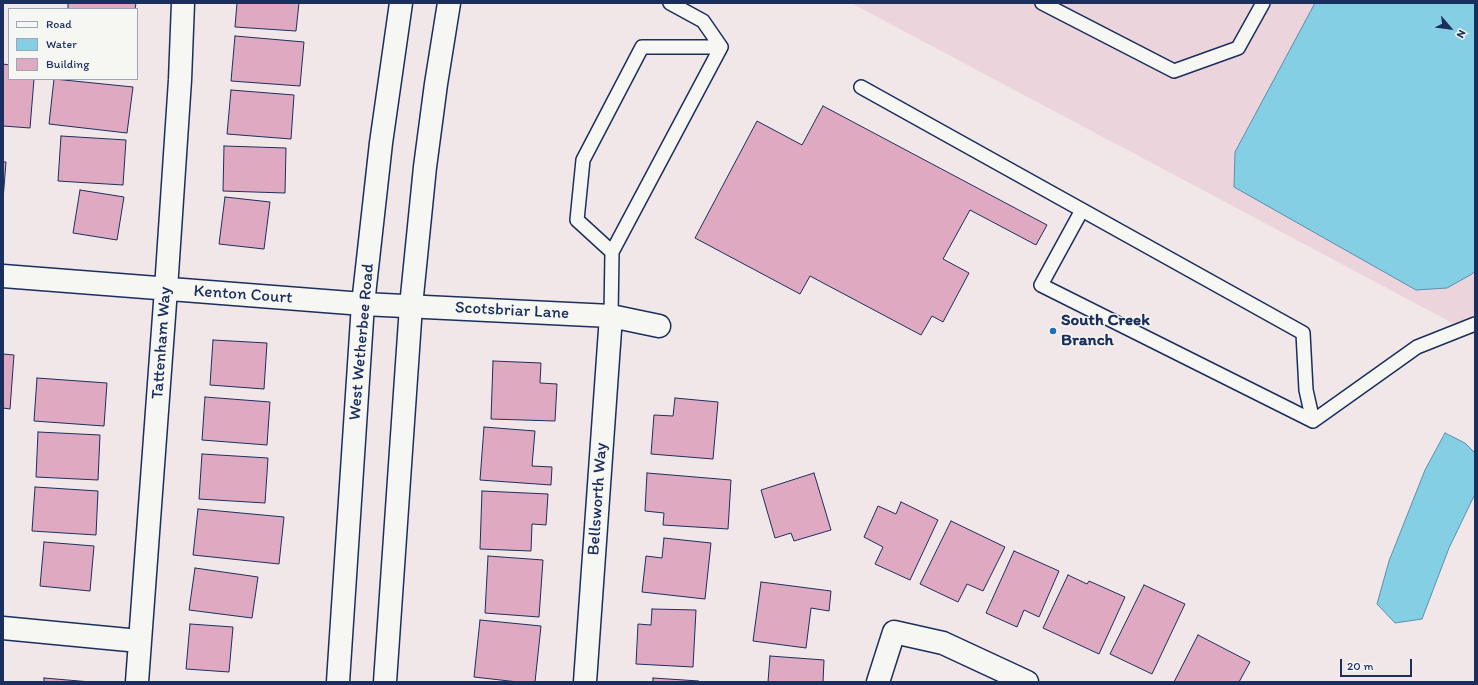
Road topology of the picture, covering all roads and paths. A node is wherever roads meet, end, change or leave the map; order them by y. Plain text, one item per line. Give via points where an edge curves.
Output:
1 (183, 3) edge
2 (401, 3) edge
3 (449, 3) edge
4 (670, 3) edge
5 (1042, 3) edge
6 (1263, 3) edge
7 (721, 47) junction
8 (860, 87) dead end
9 (1082, 210) junction
10 (612, 252) junction
11 (3, 276) edge
12 (166, 289) junction
13 (363, 304) junction
14 (412, 306) junction
15 (611, 316) junction
16 (1475, 324) edge
17 (659, 326) dead end
18 (1313, 421) junction
19 (3, 628) edge
20 (139, 641) junction
21 (137, 682) edge
22 (338, 682) edge
23 (385, 682) edge
24 (585, 682) edge
25 (878, 682) edge
26 (1027, 682) edge

1 - 12 street, Tattenham Way
2 - 13 street, West Wetherbee Road via 381,143
3 - 14 street via 425,167
4 - 7 lane via 703,21
5 - 6 lane via 1174,71 1238,48
7 - 10 lane
7 - 10 lane via 642,47 583,160 577,220
8 - 9 lane
9 - 18 lane via 1303,333 1306,390
9 - 18 lane via 1041,286
10 - 15 lane
11 - 12 street, Kenton Court
12 - 13 street, Kenton Court
12 - 20 street, Tattenham Way
13 - 14 street, Scotsbriar Lane
13 - 22 street, West Wetherbee Road
14 - 15 street, Scotsbriar Lane
14 - 23 street
15 - 17 street, Scotsbriar Lane
15 - 24 street, Bellsworth Way
16 - 18 lane via 1417,347
19 - 20 street
20 - 21 street, Tattenham Way
25 - 26 street via 894,632 943,643

